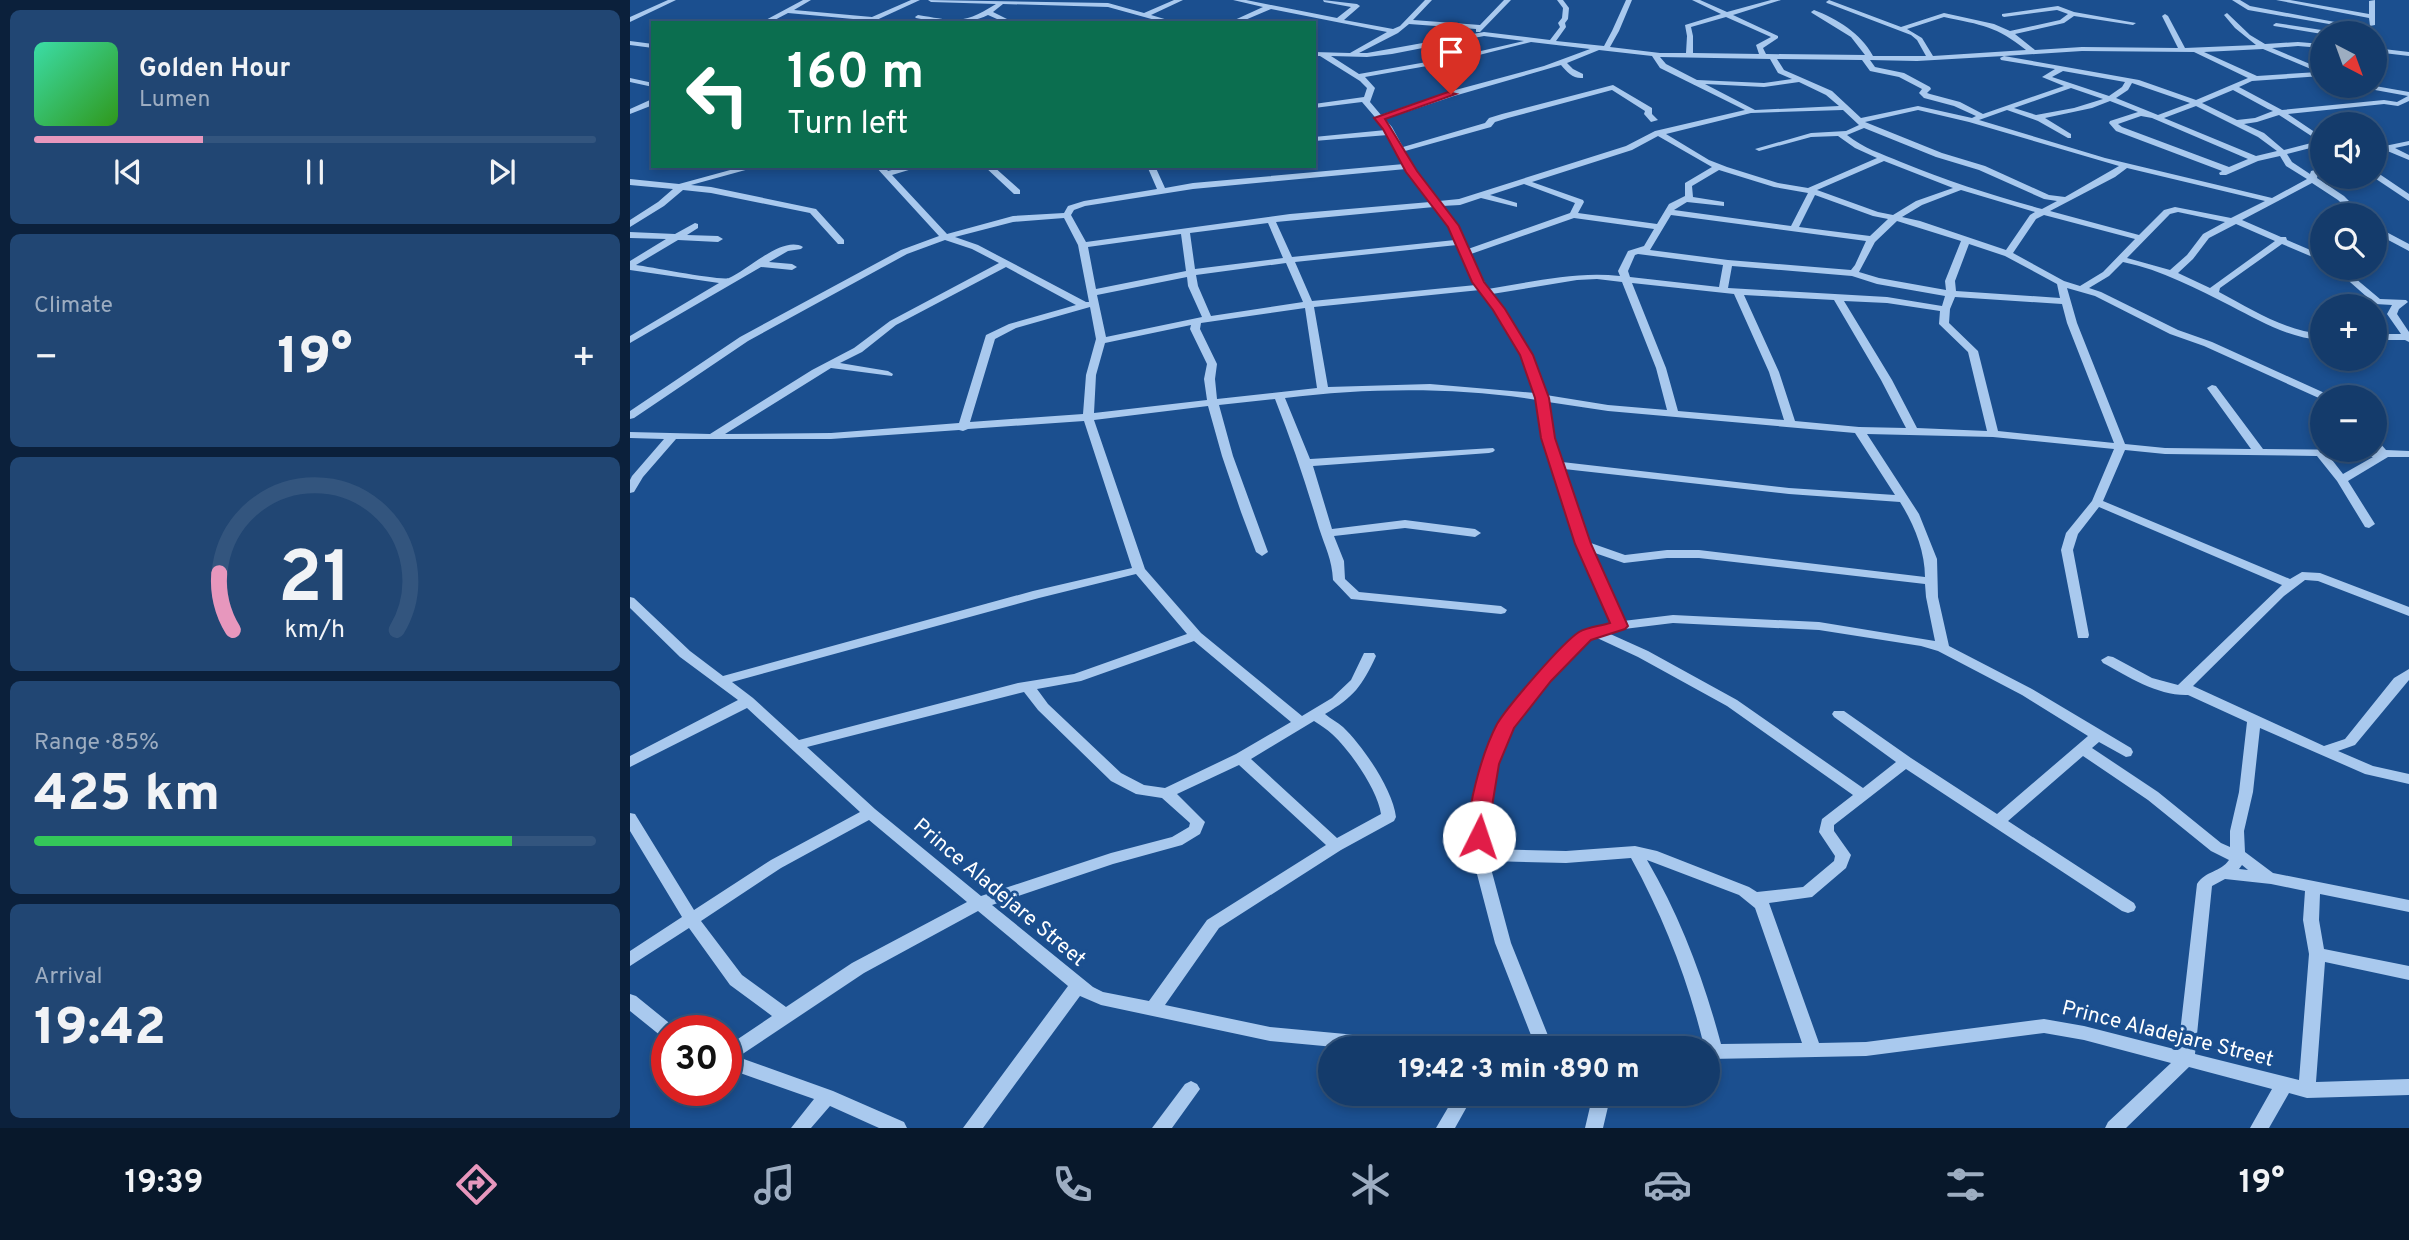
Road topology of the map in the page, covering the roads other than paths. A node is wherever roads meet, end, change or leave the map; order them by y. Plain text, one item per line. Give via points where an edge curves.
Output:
1 (673, 0) edge
2 (808, 0) edge
3 (917, 0) edge
4 (931, 0) edge
5 (1133, 0) edge
6 (1180, 0) edge
7 (1236, 0) edge
8 (1289, 0) edge
9 (1429, 0) edge
10 (1508, 0) edge
11 (1560, 0) edge
12 (1629, 0) edge
13 (1695, 0) edge
14 (1779, 0) edge
15 (2235, 0) edge
16 (2279, 0) edge
17 (1326, 1) edge
18 (2372, 1) edge
19 (1030, 2) edge
20 (1829, 2) dead end
21 (1000, 4) junction
22 (1116, 7) junction
23 (1274, 7) junction
24 (788, 11) junction
25 (988, 12) junction
26 (1814, 12) dead end
27 (1146, 14) junction
28 (1726, 14) junction
29 (2073, 14) junction
30 (2004, 15) dead end
31 (2227, 15) dead end
32 (2165, 16) dead end
33 (918, 17) dead end
34 (2372, 17) junction
35 (630, 20) edge
36 (1339, 20) junction
37 (767, 21) edge
38 (867, 21) edge
39 (944, 21) edge
40 (963, 21) edge
41 (1008, 21) edge
42 (1169, 21) edge
43 (1236, 21) edge
44 (2315, 21) edge
45 (2371, 21) edge
46 (1407, 22) junction
47 (2133, 23) dead end
48 (2276, 25) dead end
49 (1482, 27) junction
50 (1901, 29) junction
51 (2310, 30) edge
52 (1396, 32) junction
53 (2009, 33) junction
54 (1476, 34) junction
55 (1535, 40) junction
56 (630, 43) edge
57 (1551, 43) junction
58 (2310, 45) edge
59 (651, 46) edge
60 (2261, 47) junction
61 (1601, 49) junction
62 (2033, 51) junction
63 (2183, 51) junction
64 (2196, 51) junction
65 (2387, 51) edge
66 (1318, 54) edge
67 (1987, 54) junction
68 (2409, 54) edge
69 (1350, 55) junction
70 (1655, 55) junction
71 (1689, 55) junction
72 (1768, 56) junction
73 (1867, 58) junction
74 (1931, 58) junction
75 (1563, 63) junction
76 (2310, 68) edge
77 (2061, 69) junction
78 (2310, 74) edge
79 (1358, 76) junction
80 (1580, 76) dead end
81 (2255, 78) junction
82 (630, 80) edge
83 (1797, 80) junction
84 (2130, 80) junction
85 (1698, 82) junction
86 (651, 85) edge
87 (2072, 85) junction
88 (2233, 87) junction
89 (2387, 90) edge
90 (2407, 94) edge
91 (2380, 98) edge
92 (1367, 99) junction
93 (2109, 99) junction
94 (651, 102) edge
95 (2386, 102) junction
96 (2199, 104) junction
97 (1316, 106) edge
98 (1844, 108) junction
99 (2007, 108) junction
100 (1751, 111) junction
101 (630, 112) edge
102 (2281, 115) junction
103 (1982, 116) junction
104 (2036, 117) junction
105 (2153, 117) junction
106 (1379, 118) junction
107 (1654, 120) dead end
108 (1971, 120) junction
109 (2239, 122) junction
110 (1862, 123) junction
111 (1390, 132) junction
112 (1658, 133) junction
113 (1840, 134) junction
114 (2310, 134) edge
115 (2068, 136) dead end
116 (1316, 139) edge
117 (2409, 143) edge
118 (2310, 146) edge
119 (2387, 148) joint
120 (1759, 149) dead end
121 (1401, 150) junction
122 (2283, 154) junction
123 (1884, 158) junction
124 (2409, 158) edge
125 (2255, 159) junction
126 (2126, 165) junction
127 (2177, 165) junction
128 (1409, 166) junction
129 (1718, 167) junction
130 (748, 168) edge
131 (881, 168) edge
132 (910, 168) edge
133 (990, 168) edge
134 (1152, 168) edge
135 (2228, 170) junction
136 (887, 174) junction
137 (2310, 179) edge
138 (2310, 181) edge
139 (630, 182) edge
140 (1525, 182) junction
141 (2387, 182) edge
142 (682, 185) junction
143 (1960, 187) junction
144 (2221, 188) junction
145 (2326, 189) edge
146 (1811, 190) junction
147 (1163, 191) junction
148 (1017, 192) dead end
149 (1483, 196) junction
150 (2409, 198) edge
151 (1687, 199) junction
152 (2270, 200) junction
153 (2049, 201) junction
154 (1436, 203) junction
155 (2346, 203) edge
156 (1721, 204) dead end
157 (1514, 205) dead end
158 (1669, 212) junction
159 (2041, 212) junction
160 (1067, 215) junction
161 (1573, 215) junction
162 (1896, 218) junction
163 (1271, 220) junction
164 (2233, 221) junction
165 (630, 224) edge
166 (695, 226) dead end
167 (1659, 227) junction
168 (1794, 228) junction
169 (1185, 230) junction
170 (630, 235) edge
171 (2387, 236) edge
172 (678, 237) junction
173 (945, 237) junction
174 (2141, 238) junction
175 (718, 239) dead end
176 (1872, 239) junction
177 (2283, 239) junction
178 (1966, 241) junction
179 (841, 242) dead end
180 (1460, 242) junction
181 (1083, 245) junction
182 (798, 247) dead end
183 (2409, 248) edge
184 (1639, 251) junction
185 (2310, 252) edge
186 (1465, 253) junction
187 (2008, 254) junction
188 (2125, 258) junction
189 (1288, 259) junction
190 (1006, 263) junction
191 (1728, 263) junction
192 (761, 264) junction
193 (630, 266) edge
194 (792, 267) dead end
195 (1190, 273) junction
196 (1853, 273) junction
197 (2170, 275) junction
198 (1625, 276) junction
199 (2351, 280) edge
200 (728, 282) junction
201 (2062, 284) junction
202 (1484, 289) junction
203 (2081, 289) junction
204 (1723, 290) junction
205 (1738, 292) junction
206 (1951, 294) junction
207 (2364, 294) edge
208 (2215, 296) junction
209 (1836, 298) junction
210 (2406, 300) edge
211 (1090, 301) junction
212 (2066, 301) junction
213 (2387, 303) edge
214 (1309, 305) junction
215 (1945, 309) junction
216 (2387, 313) edge
217 (2393, 317) junction
218 (1202, 320) junction
219 (2310, 336) edge
220 (2387, 337) edge
221 (2408, 338) edge
222 (630, 340) edge
223 (1101, 341) junction
224 (830, 365) junction
225 (888, 374) dead end
226 (2212, 388) dead end
227 (2310, 390) edge
228 (1323, 391) junction
229 (1279, 396) junction
230 (1542, 398) junction
231 (1211, 404) junction
232 (1673, 414) junction
233 (630, 416) edge
234 (1088, 416) junction
235 (1791, 424) junction
236 (963, 428) junction
237 (1860, 430) junction
238 (1913, 431) junction
239 (1993, 434) junction
240 (630, 435) edge
241 (673, 436) junction
242 (712, 437) junction
243 (2121, 447) junction
244 (1489, 450) dead end
245 (2260, 453) junction
246 (2310, 453) edge
247 (2409, 454) edge
248 (2387, 456) edge
249 (2327, 462) edge
250 (2374, 462) edge
251 (1306, 463) junction
252 (1556, 465) junction
253 (2342, 480) junction
254 (630, 490) edge
255 (1903, 499) junction
256 (2097, 502) junction
257 (2369, 524) dead end
258 (1326, 533) junction
259 (1475, 533) dead end
260 (1583, 544) junction
261 (1262, 552) dead end
262 (1139, 570) junction
263 (1930, 581) junction
264 (2291, 584) junction
265 (630, 601) edge
266 (1501, 610) dead end
267 (2409, 612) edge
268 (1619, 626) junction
269 (1595, 632) junction
270 (2083, 635) dead end
271 (1196, 636) junction
272 (1943, 648) junction
273 (1369, 656) dead end
274 (2108, 660) dead end
275 (2409, 673) edge
276 (722, 681) junction
277 (1027, 686) junction
278 (2180, 691) junction
279 (748, 701) junction
280 (1839, 713) dead end
281 (1308, 719) junction
282 (2254, 720) junction
283 (2097, 736) junction
284 (797, 745) junction
285 (2082, 749) junction
286 (2323, 751) junction
287 (2126, 752) dead end
288 (1241, 758) junction
289 (630, 762) edge
290 (1906, 762) junction
291 (2409, 779) edge
292 (1166, 793) junction
293 (1864, 796) junction
294 (870, 813) junction
295 (630, 818) edge
296 (1998, 821) junction
297 (1336, 846) junction
298 (1635, 852) junction
299 (1480, 855) junction
300 (2238, 857) junction
301 (2222, 873) junction
302 (2271, 878) junction
303 (2313, 886) junction
304 (1757, 898) junction
305 (978, 903) junction
306 (2128, 906) dead end
307 (2409, 906) edge
308 (690, 918) junction
309 (2317, 954) junction
310 (630, 959) edge
311 (2409, 973) edge
312 (1078, 986) junction
313 (630, 1001) edge
314 (1153, 1009) junction
315 (786, 1017) junction
316 (651, 1018) edge
317 (1539, 1036) edge
318 (1708, 1036) edge
319 (1318, 1038) edge
320 (742, 1047) edge
321 (1813, 1051) junction
322 (1720, 1052) edge
323 (2186, 1059) junction
324 (742, 1064) edge
325 (2284, 1085) junction
326 (2409, 1087) edge
327 (1191, 1089) dead end
328 (2307, 1090) junction
329 (827, 1096) junction
330 (1458, 1106) edge
331 (1599, 1106) edge
332 (800, 1128) edge
333 (898, 1128) edge
334 (972, 1128) edge
335 (1161, 1128) edge
336 (1445, 1128) edge
337 (1594, 1128) edge
338 (2114, 1128) edge
339 (2259, 1128) edge

1 - 35 street
2 - 24 street
3 - 38 street
4 - 21 street
5 - 22 street
6 - 27 street
7 - 23 street
8 - 23 street
9 - 46 street
10 - 49 street
11 - 57 street via 1566,8 1565,19
12 - 61 street via 1616,36
13 - 28 street
14 - 28 street
15 - 44 street via 2248,8
16 - 34 street
17 - 36 street via 1357,6
18 - 34 street
19 - 21 street
19 - 22 street
20 - 50 street
21 - 25 street
22 - 27 street
23 - 36 street
23 - 43 street
24 - 37 street
24 - 38 street
25 - 40 street
25 - 41 street
26 - 73 street via 1856,36 1865,45
27 - 42 street
28 - 71 street via 1686,26
28 - 72 street via 1776,37 1759,47
29 - 30 street via 2058,8
29 - 47 street
29 - 53 street via 2063,22
31 - 60 street
32 - 63 street
33 - 39 street
34 - 45 street
36 - 52 street
46 - 49 street
46 - 52 street
48 - 51 street
49 - 54 street
50 - 53 street via 1940,15
50 - 74 street via 1920,39
52 - 69 street
53 - 62 street
54 - 55 street
54 - 69 street via 1392,52
55 - 57 street
55 - 79 street
56 - 59 street
57 - 61 street
58 - 60 street
60 - 64 street
60 - 76 street
61 - 70 street
61 - 75 street
62 - 63 street
62 - 67 street
63 - 64 street
64 - 81 street
65 - 68 street
66 - 69 street
66 - 79 street
67 - 74 street
67 - 77 street
70 - 71 street
70 - 85 street via 1663,66
71 - 72 street
72 - 73 street
72 - 83 street
73 - 74 street
73 - 103 street via 1872,69 1901,75 1927,89 1923,93 1927,96
75 - 80 street
75 - 106 street
77 - 84 street
77 - 87 street via 2046,77
78 - 81 street
79 - 92 street via 1371,88
81 - 88 street
82 - 86 street
83 - 85 street via 1764,85
83 - 98 street via 1829,93
84 - 93 street
84 - 96 street
85 - 100 street
87 - 93 street
87 - 99 street
88 - 96 street
88 - 102 street
89 - 90 street
90 - 95 street via 2398,104
91 - 95 street
92 - 97 street
92 - 106 street
93 - 104 street
93 - 105 street
94 - 101 street
95 - 102 street
96 - 105 street
96 - 109 street
98 - 100 street
98 - 110 street
99 - 103 street
99 - 104 street
100 - 112 street
102 - 109 street
102 - 114 street
103 - 108 street
104 - 115 street
105 - 125 street
105 - 127 street via 2141,114 2113,125
106 - 111 street
107 - 121 street via 1649,110 1613,87
108 - 110 street via 1911,108
108 - 126 street
109 - 122 street
110 - 113 street
110 - 153 street via 1982,168
111 - 116 street
111 - 121 street
112 - 129 street
112 - 140 street via 1629,148
113 - 120 street via 1811,135
113 - 123 street
117 - 119 street
118 - 122 street
119 - 124 street
121 - 128 street
122 - 125 street
122 - 137 street
123 - 143 street
123 - 146 street
125 - 135 street
126 - 127 street
126 - 153 street via 2064,199
127 - 135 street
127 - 144 street
128 - 147 street
128 - 154 street
129 - 146 street
129 - 151 street via 1688,185
130 - 142 street
131 - 136 street
132 - 136 street
133 - 148 street
134 - 147 street
135 - 144 street via 2221,175
136 - 173 street
138 - 152 street
139 - 142 street
140 - 149 street
140 - 161 street via 1580,201
141 - 150 street
142 - 165 street
142 - 179 street via 813,211
143 - 159 street
143 - 162 street
144 - 152 street
145 - 155 street
146 - 162 street
146 - 168 street
147 - 160 street via 1076,206
149 - 154 street
149 - 157 street
151 - 156 street
151 - 158 street
152 - 164 street
153 - 159 street
154 - 163 street
154 - 180 street
158 - 167 street
158 - 168 street
159 - 174 street
159 - 187 street
160 - 173 street via 1013,219
160 - 181 street
161 - 167 street
161 - 186 street
162 - 176 street
162 - 178 street
163 - 169 street
163 - 189 street
164 - 174 street via 2173,210
164 - 177 street
164 - 197 street via 2206,236
166 - 172 street
167 - 184 street via 1647,248
168 - 176 street
169 - 181 street
169 - 195 street
170 - 172 street
171 - 183 street
172 - 175 street
172 - 193 street
173 - 190 street
173 - 233 street via 905,252 744,339
174 - 188 street
176 - 196 street
177 - 185 street
177 - 208 street via 2217,286
178 - 187 street
178 - 206 street via 1950,281
180 - 186 street
180 - 189 street
181 - 211 street
182 - 192 street via 786,248
184 - 191 street
184 - 198 street via 1631,253
186 - 202 street
187 - 201 street
188 - 197 street
188 - 203 street
189 - 195 street
189 - 214 street
190 - 211 street
190 - 224 street via 922,307
191 - 196 street
191 - 204 street
192 - 194 street
192 - 200 street
193 - 200 street
195 - 211 street
195 - 218 street
196 - 206 street
197 - 208 street
198 - 202 street
198 - 204 street
198 - 232 street via 1661,368
199 - 207 street
200 - 222 street
201 - 203 street
201 - 212 street
202 - 214 street
202 - 230 street via 1527,355
203 - 227 street
204 - 205 street
205 - 209 street
205 - 235 street via 1774,372
206 - 212 street
206 - 215 street
208 - 219 street
209 - 215 street
209 - 238 street via 1886,377
210 - 213 street
210 - 217 street via 2395,307
211 - 223 street
211 - 236 street via 990,337
212 - 243 street
214 - 218 street
214 - 228 street
215 - 239 street via 1946,328 1973,351
216 - 217 street
217 - 221 street
218 - 223 street
218 - 231 street via 1195,329 1212,364
220 - 221 street
223 - 234 street via 1091,375
224 - 225 street
224 - 242 street
226 - 245 street
228 - 229 street
228 - 230 street via 1430,387
229 - 231 street
229 - 251 street
230 - 232 street
230 - 252 street
231 - 234 street
231 - 261 street
232 - 235 street
234 - 236 street
234 - 262 street
235 - 237 street
236 - 242 street
237 - 238 street
237 - 255 street
238 - 239 street
239 - 243 street
240 - 241 street
241 - 242 street
241 - 254 street
243 - 245 street
243 - 256 street
244 - 251 street
245 - 246 street
247 - 248 street
249 - 253 street
250 - 253 street
251 - 258 street
252 - 255 street
252 - 260 street
253 - 257 street
255 - 263 street via 1931,559
256 - 264 street
256 - 270 street via 2072,533 2067,550
258 - 259 street via 1405,524
258 - 266 street via 1338,561 1339,580 1355,596
260 - 263 street via 1624,559 1699,554
260 - 268 street
262 - 271 street
262 - 276 street via 1037,593
263 - 272 street
264 - 267 street via 2302,576 2316,576
264 - 278 street
265 - 276 street, Prince Aladejare Street via 685,654
268 - 269 street
268 - 272 street via 1673,619 1819,626
269 - 293 street via 1732,703
269 - 299 street via 1585,636 1545,676 1505,726 1490,764 1479,819
271 - 277 street via 1076,678
271 - 281 street
272 - 283 street
273 - 281 street via 1357,682
274 - 278 street via 2159,687
275 - 286 street via 2350,742
276 - 279 street, Prince Aladejare Street
277 - 284 street
277 - 292 street via 1116,778 1141,790
278 - 282 street via 2190,690
279 - 284 street, Prince Aladejare Street
279 - 289 street
280 - 290 street
281 - 288 street
281 - 297 street via 1338,731 1390,812 1385,822
282 - 286 street
282 - 300 street via 2237,831
283 - 285 street
283 - 287 street
284 - 294 street, Prince Aladejare Street
285 - 296 street
285 - 300 street via 2153,796 2216,848
286 - 291 street via 2370,770
288 - 292 street
288 - 297 street
290 - 293 street
290 - 296 street
292 - 305 street via 1198,822 1189,834
293 - 304 street via 1826,827 1843,855 1841,864 1803,894
294 - 305 street, Prince Aladejare Street
294 - 308 street
295 - 308 street
296 - 306 street
297 - 314 street via 1213,924
298 - 299 street via 1566,857
298 - 304 street
298 - 318 street via 1664,900 1702,1001
299 - 317 street via 1503,943
300 - 301 street via 2230,870
300 - 302 street
301 - 302 street
301 - 323 street via 2205,884
302 - 303 street
303 - 307 street
303 - 309 street via 2311,920
304 - 321 street
305 - 312 street, Prince Aladejare Street
305 - 315 street via 858,968
308 - 310 street
308 - 315 street via 736,980
309 - 311 street
309 - 328 street
312 - 314 street, Prince Aladejare Street via 1101,998
312 - 334 street
313 - 316 street
314 - 319 street, Prince Aladejare Street via 1270,1034
315 - 320 street
321 - 322 street, Prince Aladejare Street
321 - 323 street, Prince Aladejare Street via 1866,1049 2044,1026
323 - 325 street, Prince Aladejare Street
323 - 338 street
324 - 329 street
325 - 328 street, Prince Aladejare Street
325 - 339 street
326 - 328 street, Prince Aladejare Street
327 - 335 street
329 - 332 street
329 - 333 street
330 - 336 street
331 - 337 street

